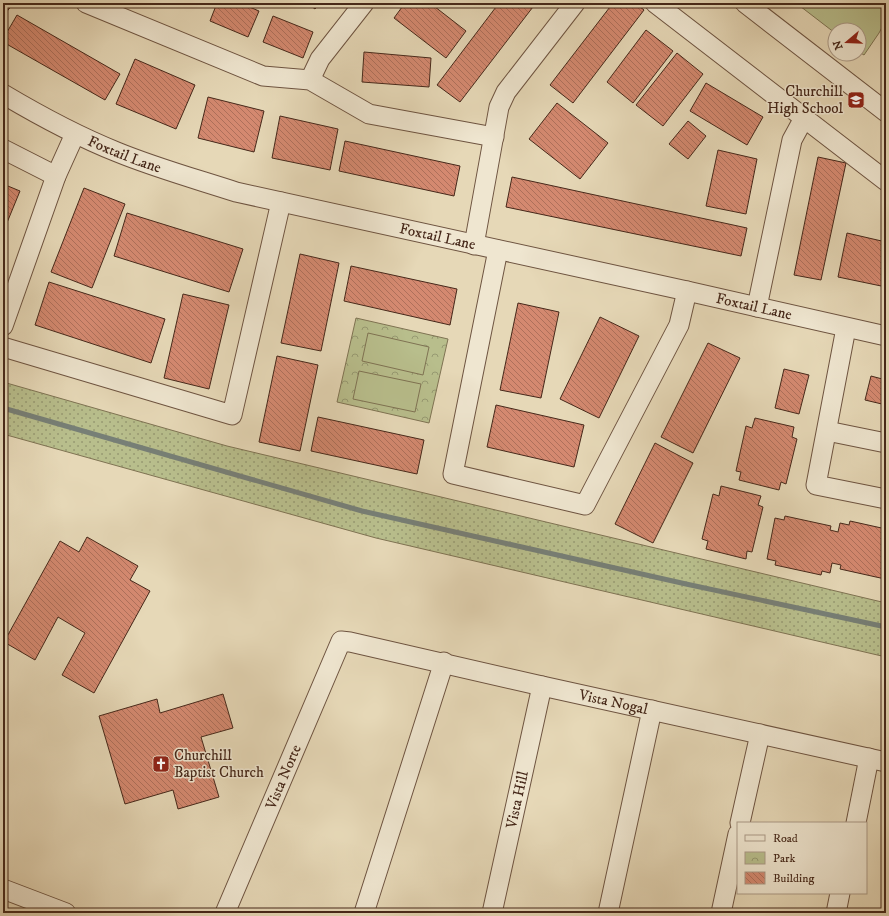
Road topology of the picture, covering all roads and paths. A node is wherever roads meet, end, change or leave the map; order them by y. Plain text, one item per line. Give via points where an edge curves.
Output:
1 (86, 3) edge
2 (364, 3) edge
3 (576, 3) edge
4 (655, 3) edge
5 (745, 3) edge
6 (310, 80) junction
7 (3, 94) edge
8 (886, 112) edge
9 (804, 118) junction
10 (75, 134) junction
11 (494, 137) junction
12 (3, 149) edge
13 (56, 176) junction
14 (886, 181) edge
15 (281, 202) junction
16 (474, 245) junction
17 (498, 250) junction
18 (686, 291) junction
19 (757, 307) junction
20 (3, 326) edge
21 (846, 328) junction
22 (886, 336) edge
23 (3, 347) edge
24 (827, 430) junction
25 (886, 443) edge
26 (886, 499) edge
27 (342, 642) joint
28 (444, 662) junction
29 (542, 686) junction
30 (652, 710) junction
31 (760, 734) junction
32 (878, 760) edge
33 (740, 822) edge
34 (856, 822) edge
35 (737, 838) edge
36 (3, 889) edge
37 (840, 894) edge
38 (66, 913) edge
39 (225, 913) edge
40 (364, 913) edge
41 (492, 913) edge
42 (608, 913) edge
43 (720, 913) edge
44 (836, 913) edge

1 - 6 street via 262,76
2 - 6 street via 320,59
3 - 11 street via 506,92 499,107
4 - 9 street
5 - 8 street
6 - 11 street via 369,114
7 - 10 street, Foxtail Lane
9 - 14 street
9 - 19 street via 792,140
10 - 13 street
10 - 15 street, Foxtail Lane via 164,169 236,192
11 - 16 street
12 - 13 street
13 - 20 street
15 - 16 street, Foxtail Lane
15 - 23 street via 232,416
16 - 17 street, Foxtail Lane
17 - 18 street, Foxtail Lane
17 - 18 street via 453,474 585,505 679,324
18 - 19 street, Foxtail Lane
19 - 21 street, Foxtail Lane
21 - 22 street, Foxtail Lane
21 - 24 street
24 - 25 street
24 - 26 street via 816,485
27 - 28 street, Vista Nogal
27 - 39 street, Vista Norte
28 - 29 street, Vista Nogal
28 - 40 street
29 - 30 street, Vista Nogal
29 - 41 street, Vista Hill
30 - 31 street, Vista Nogal
30 - 42 street
31 - 32 street, Vista Nogal
31 - 33 street
32 - 34 street
35 - 43 street
36 - 38 street
37 - 44 street

